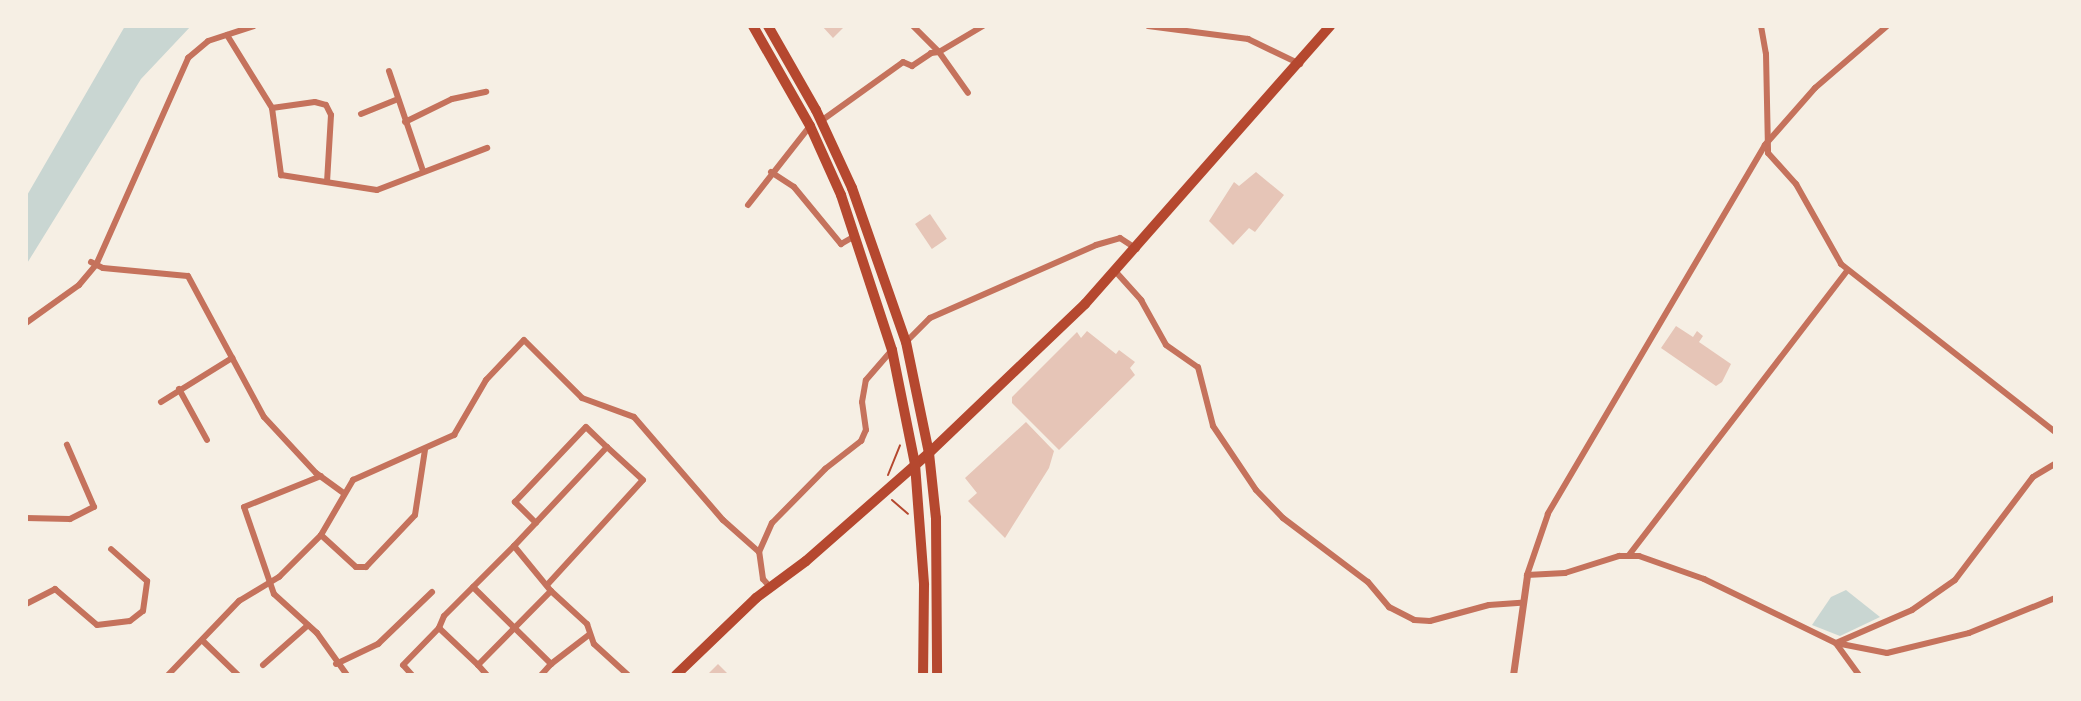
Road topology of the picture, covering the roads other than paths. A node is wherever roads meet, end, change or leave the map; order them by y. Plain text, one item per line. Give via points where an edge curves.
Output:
1 (254, 26) edge
2 (753, 26) edge
3 (768, 26) edge
4 (913, 26) edge
5 (983, 26) edge
6 (1148, 26) edge
7 (1330, 26) edge
8 (1761, 26) edge
9 (1887, 26) edge
10 (227, 35) junction
11 (939, 52) junction
12 (1300, 64) junction
13 (389, 71) dead end
14 (486, 92) dead end
15 (968, 93) dead end
16 (398, 99) junction
17 (272, 108) junction
18 (361, 114) dead end
19 (821, 121) junction
20 (405, 122) junction
21 (810, 126) junction
22 (1765, 145) junction
23 (486, 148) dead end
24 (424, 171) junction
25 (771, 172) junction
26 (327, 182) junction
27 (748, 205) dead end
28 (857, 236) junction
29 (1138, 249) junction
30 (94, 263) junction
31 (1847, 271) junction
32 (1116, 272) junction
33 (26, 323) edge
34 (906, 342) junction
35 (892, 350) junction
36 (232, 358) junction
37 (179, 389) junction
38 (161, 402) dead end
39 (2055, 432) edge
40 (207, 440) dead end
41 (66, 445) dead end
42 (607, 447) junction
43 (425, 450) junction
44 (929, 453) junction
45 (915, 464) junction
46 (2055, 464) edge
47 (320, 476) junction
48 (344, 493) junction
49 (26, 518) edge
50 (536, 523) junction
51 (321, 535) junction
52 (514, 546) junction
53 (111, 550) dead end
54 (759, 552) junction
55 (1629, 555) junction
56 (1527, 575) junction
57 (269, 584) junction
58 (473, 587) junction
59 (549, 588) junction
60 (771, 588) junction
61 (432, 592) dead end
62 (2055, 598) edge
63 (1521, 603) junction
64 (26, 604) edge
65 (308, 625) junction
66 (439, 628) junction
67 (514, 629) junction
68 (590, 634) junction
69 (204, 640) junction
70 (1836, 643) junction
71 (337, 664) junction
72 (551, 664) junction
73 (263, 665) dead end
74 (478, 665) junction
75 (168, 675) edge
76 (237, 675) edge
77 (347, 675) edge
78 (412, 675) edge
79 (487, 675) edge
80 (541, 675) edge
81 (628, 675) edge
82 (676, 675) edge
83 (923, 675) edge
84 (937, 675) edge
85 (1513, 675) edge
86 (1860, 675) edge

1 - 10 street
2 - 21 main road
3 - 19 main road
4 - 11 street
5 - 11 street
6 - 12 street via 1248,39
7 - 12 main road
8 - 22 street via 1766,54
9 - 22 street via 1815,88
10 - 17 street
10 - 30 street via 208,41 188,58
11 - 15 street
11 - 19 street via 912,65 903,62
12 - 29 main road
13 - 16 street
14 - 20 street via 453,99
16 - 18 street
16 - 20 street
17 - 26 street via 281,175
17 - 26 street via 315,102 326,105 331,115
19 - 34 main road via 868,227
20 - 24 street
21 - 25 street
21 - 28 main road
22 - 31 street via 1796,184
22 - 56 street via 1548,514
23 - 24 street
24 - 26 street via 377,190
25 - 27 street
25 - 28 street via 793,187 841,244
28 - 35 main road
29 - 32 main road
29 - 34 street via 1120,238 1096,245 930,318
30 - 33 street via 79,285
30 - 36 street via 188,276
31 - 39 street
31 - 55 street
32 - 44 main road
32 - 63 street via 1141,300 1166,345 1198,367 1213,426 1256,490 1283,518 1368,582 1389,607 1414,620 1430,621 1489,605
34 - 44 main road
35 - 45 main road
35 - 54 street via 866,380 862,402 866,430 861,441 825,469 772,523
36 - 37 street
36 - 47 street via 264,417
37 - 38 street
37 - 40 street
41 - 49 street via 94,507 70,519
42 - 50 street
42 - 50 street via 586,427 514,502
42 - 59 street via 643,480
43 - 48 street via 353,480
43 - 51 street via 415,515 366,567 356,567
43 - 54 street via 462,427 486,380 524,340 582,398 634,417 723,520
44 - 45 main road
44 - 84 main road via 939,553
45 - 60 main road
45 - 83 main road via 924,585
46 - 70 street via 2033,477 1955,580 1912,610
47 - 48 street
47 - 57 street via 244,507
48 - 51 street
50 - 52 street
51 - 57 street
52 - 58 street
52 - 59 street
53 - 64 street via 147,581 143,611 130,621 97,625 54,589
54 - 60 street via 763,579
55 - 56 street via 1565,573
55 - 70 street via 1693,575
56 - 63 street
57 - 65 street
57 - 69 street via 239,601
58 - 66 street via 444,616
58 - 67 street
59 - 67 street
59 - 68 street via 587,624
60 - 82 main road
61 - 71 street via 378,644
62 - 70 street via 1992,625 1901,652
63 - 85 street
65 - 71 street via 327,644
65 - 73 street
66 - 74 street
66 - 78 street via 403,665
67 - 72 street
67 - 74 street
68 - 72 street
68 - 81 street via 594,644
69 - 75 street
69 - 76 street
70 - 86 street
71 - 77 street
72 - 80 street
74 - 79 street

